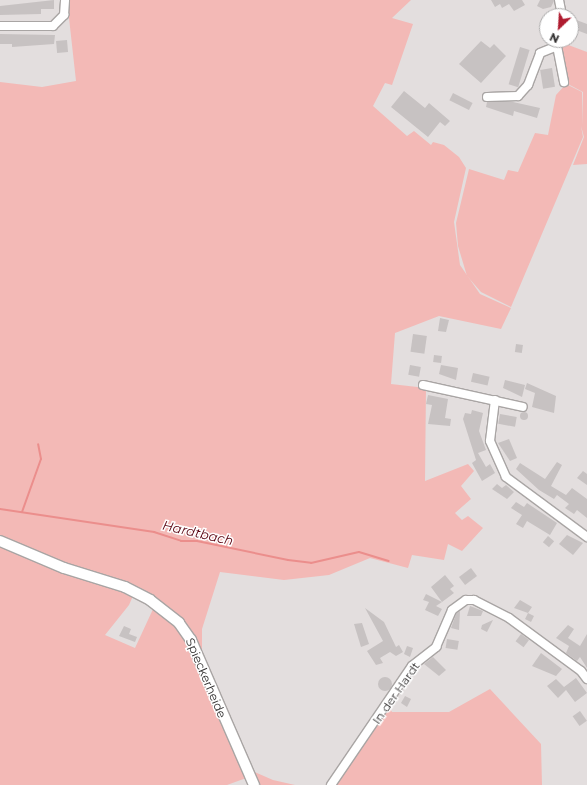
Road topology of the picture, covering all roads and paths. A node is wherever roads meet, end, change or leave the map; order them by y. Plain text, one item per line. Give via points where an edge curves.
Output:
1 (65, 0) edge
2 (0, 26) edge
3 (549, 48) edge
4 (559, 48) edge
5 (564, 82) dead end
6 (487, 97) dead end
7 (423, 385) dead end
8 (495, 400) junction
9 (522, 407) dead end
10 (587, 537) edge
11 (0, 541) edge
12 (584, 669) edge
13 (587, 679) edge
14 (254, 785) edge
15 (331, 785) edge

1 - 2 street via 64,15 53,26
3 - 6 street via 540,53 521,93
4 - 5 street
7 - 8 street
8 - 9 street
8 - 10 street via 490,441 506,477
11 - 14 main road, Spieckerheide via 64,568 125,587 150,600 179,623 191,640
12 - 13 street, In der Hardt
12 - 15 street, In der Hardt via 499,611 474,600 460,602 450,613 436,647 412,666

